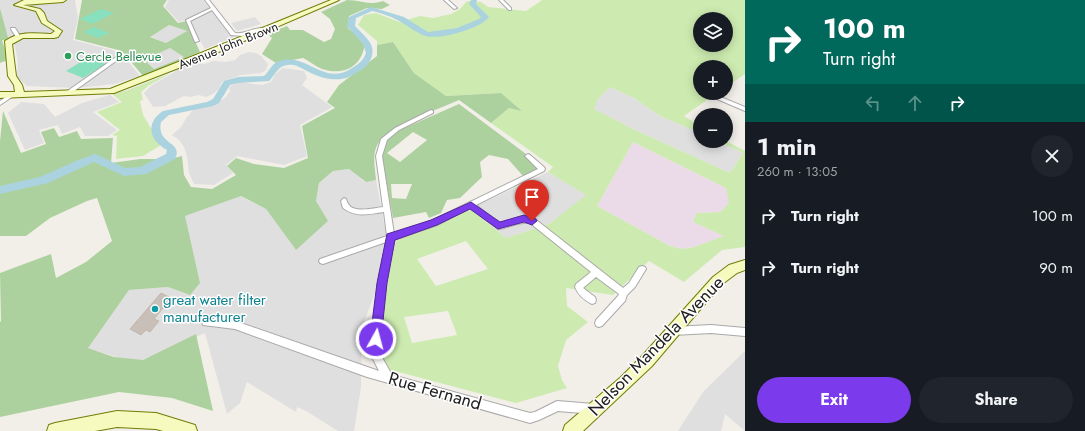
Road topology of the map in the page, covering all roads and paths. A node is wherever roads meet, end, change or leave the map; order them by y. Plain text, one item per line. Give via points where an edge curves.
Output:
1 (63, 0) edge
2 (216, 0) edge
3 (336, 0) edge
4 (446, 0) edge
5 (501, 0) edge
6 (210, 3) edge
7 (455, 8) dead end
8 (510, 9) dead end
9 (13, 29) dead end
10 (269, 29) junction
11 (18, 36) junction
12 (198, 41) dead end
13 (121, 56) dead end
14 (68, 92) junction
15 (16, 94) junction
16 (0, 95) edge
17 (723, 100) edge
18 (0, 103) edge
19 (745, 109) edge
20 (430, 112) dead end
21 (528, 156) dead end
22 (344, 201) dead end
23 (471, 205) junction
24 (386, 210) junction
25 (391, 237) junction
26 (323, 261) dead end
27 (745, 265) edge
28 (642, 269) dead end
29 (596, 272) junction
30 (623, 293) junction
31 (592, 300) dead end
32 (206, 322) dead end
33 (598, 323) dead end
34 (673, 331) junction
35 (745, 332) edge
36 (390, 379) junction
37 (596, 409) junction
38 (55, 431) edge
39 (189, 431) edge
40 (571, 431) edge

1 - 11 street via 18,3 17,6 38,10 44,22 60,31 51,36
2 - 6 street
3 - 10 street, Avenue John Brown
4 - 7 street
5 - 8 street
6 - 10 street via 233,34
6 - 12 street via 188,20
9 - 11 street
10 - 14 street, Avenue John Brown via 127,86 111,91
11 - 15 street via 8,45 12,76 18,85
13 - 14 street
14 - 15 street, Avenue John Brown
15 - 16 street, Avenue John Brown
15 - 18 street
17 - 19 street
20 - 24 street via 397,129 384,139 379,156
21 - 23 street via 542,169
22 - 24 street via 345,206 352,211
23 - 25 street via 434,223
23 - 29 street via 498,226 524,218 532,221
24 - 25 street
25 - 26 street
25 - 36 street via 382,283 374,353
27 - 34 street, Nelson Mandela Avenue via 717,280
28 - 30 street via 632,285
29 - 30 street
29 - 31 street via 579,287 581,292
30 - 33 street via 622,298
32 - 36 street, Rue Fernand via 235,325
34 - 35 street via 711,329
34 - 37 street, Nelson Mandela Avenue via 626,382
36 - 37 street, Rue Fernand via 530,418 557,406
37 - 40 street, Nelson Mandela Avenue
38 - 39 street via 117,419 156,421

